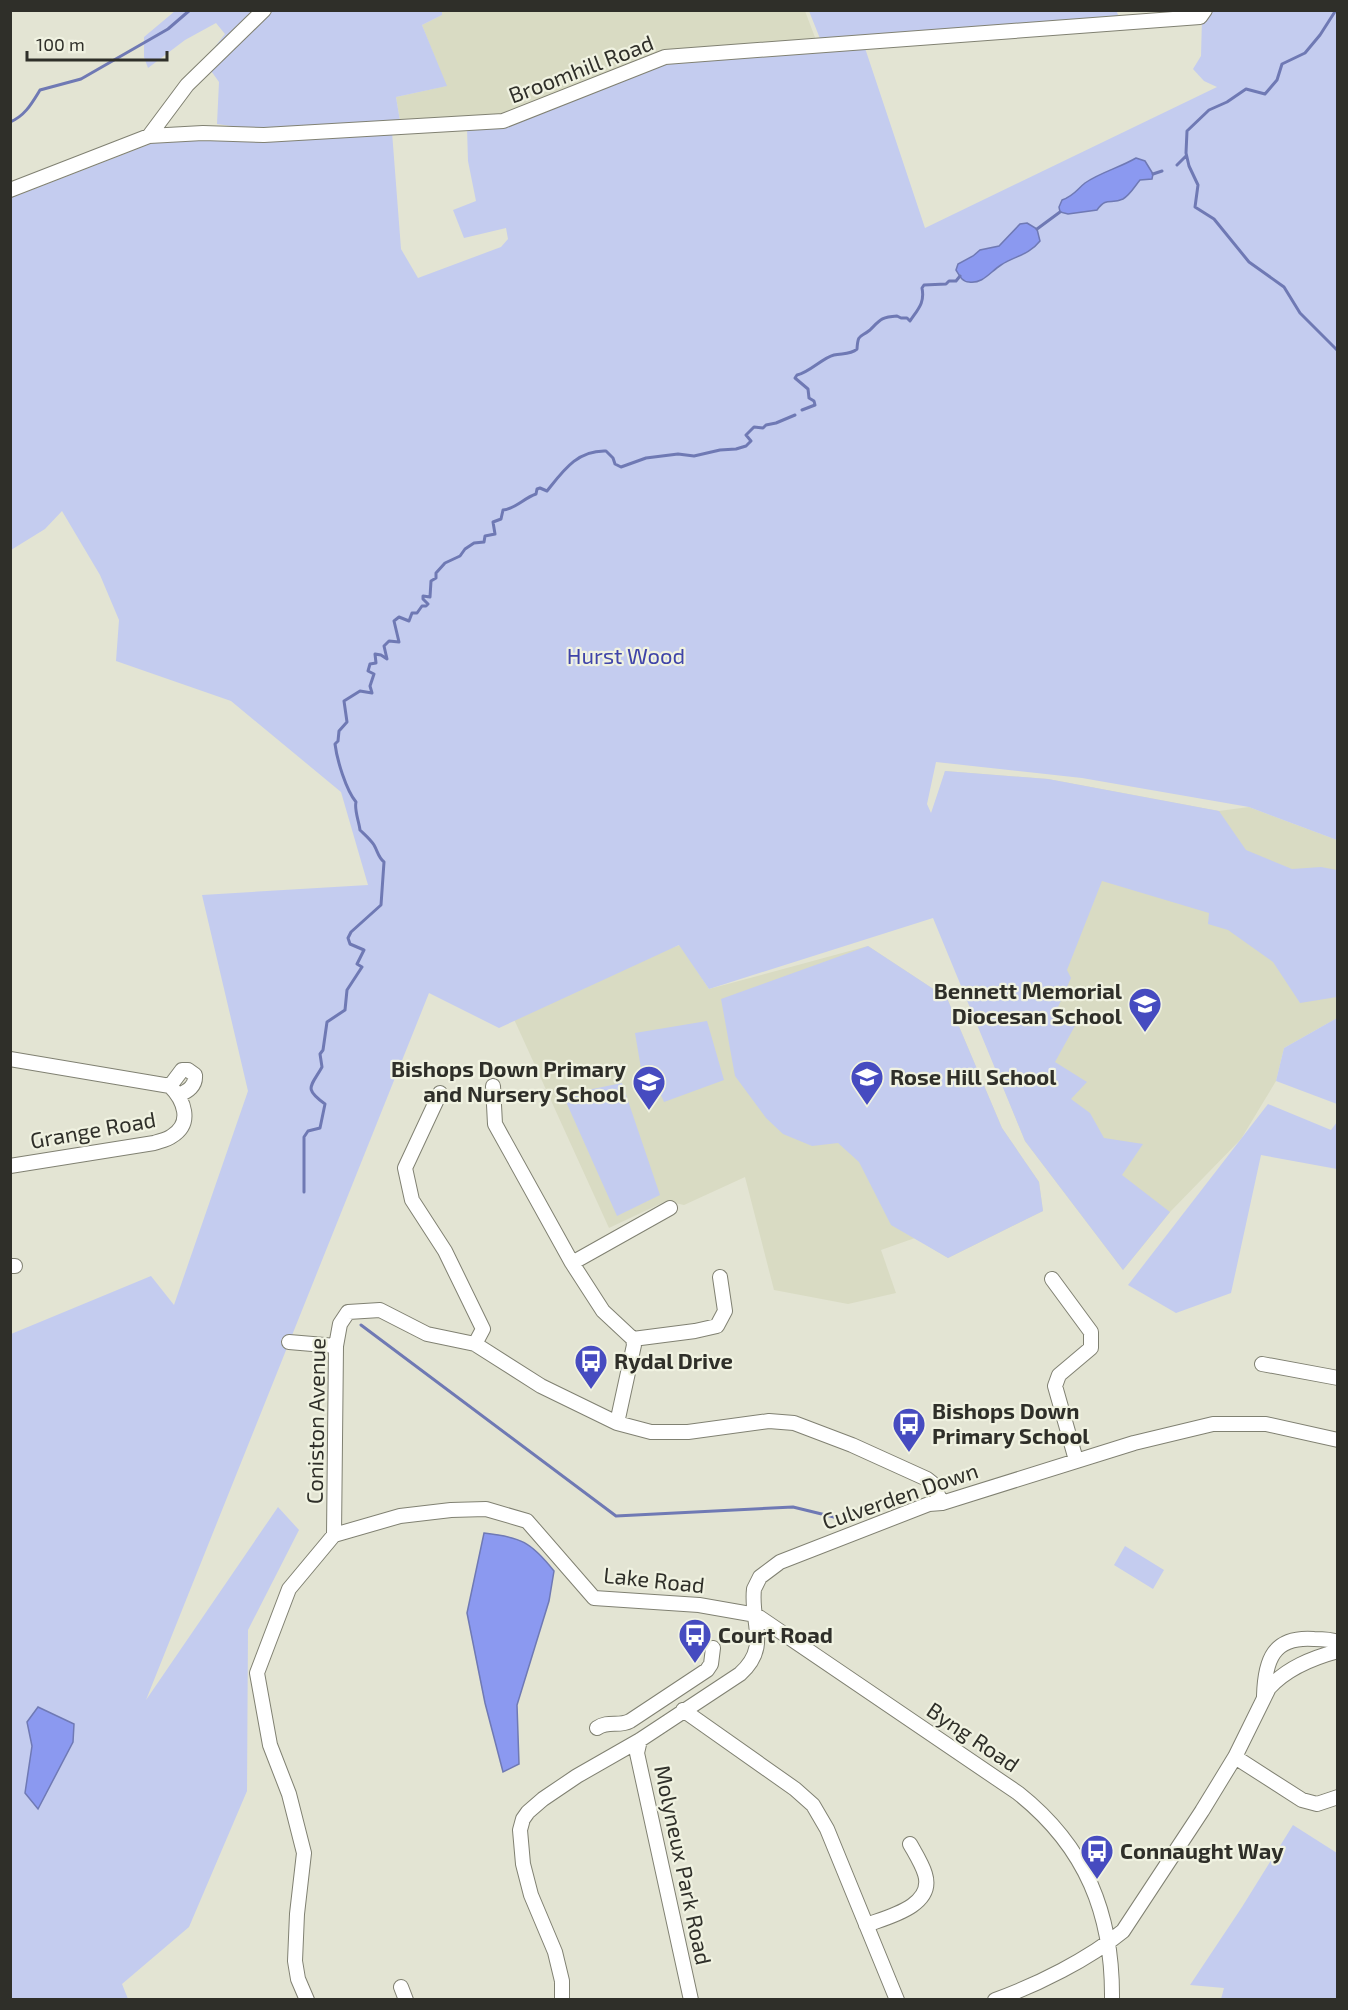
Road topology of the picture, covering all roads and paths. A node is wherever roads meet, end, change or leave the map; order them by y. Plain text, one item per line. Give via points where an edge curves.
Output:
1 (264, 10) edge
2 (1205, 10) edge
3 (149, 136) junction
4 (10, 190) edge
5 (10, 1059) edge
6 (493, 1086) dead end
7 (440, 1093) dead end
8 (10, 1166) edge
9 (670, 1208) dead end
10 (572, 1263) junction
11 (720, 1277) dead end
12 (1052, 1279) dead end
13 (633, 1340) junction
14 (289, 1342) dead end
15 (475, 1344) junction
16 (336, 1346) junction
17 (1262, 1364) dead end
18 (1338, 1378) edge
19 (617, 1423) junction
20 (1338, 1440) edge
21 (1076, 1460) junction
22 (942, 1503) junction
23 (334, 1535) junction
24 (756, 1615) junction
25 (1338, 1642) edge
26 (713, 1648) dead end
27 (1338, 1651) edge
28 (1264, 1696) junction
29 (650, 1708) junction
30 (682, 1710) junction
31 (663, 1723) junction
32 (597, 1728) dead end
33 (640, 1740) junction
34 (1235, 1758) junction
35 (1338, 1797) edge
36 (910, 1844) dead end
37 (866, 1925) junction
38 (1109, 1942) junction
39 (308, 2000) edge
40 (562, 2000) edge
41 (691, 2000) edge
42 (897, 2000) edge
43 (995, 2000) edge
44 (1112, 2000) edge

1 - 3 street via 187,85
2 - 3 street, Broomhill Road via 1200,17 665,57 503,121 264,135
3 - 4 street
5 - 8 street, Grange Road via 175,1090 185,1108 181,1127 172,1136 154,1143
6 - 10 street via 495,1124
7 - 15 street via 405,1168 412,1200 445,1251 483,1329
9 - 10 street
10 - 13 street via 603,1311
11 - 13 street via 725,1311 717,1326
12 - 21 street via 1092,1337 1091,1348 1059,1375 1055,1386
13 - 19 street
14 - 16 street
15 - 16 street, Coniston Avenue via 427,1334 381,1310 348,1312 340,1324
15 - 19 street, Coniston Avenue via 541,1386
16 - 23 street, Coniston Avenue
17 - 18 street
19 - 22 street, Coniston Avenue via 651,1432 688,1432 769,1421 794,1424 927,1479
20 - 21 street, Culverden Down via 1266,1424 1213,1424
21 - 22 street, Culverden Down
22 - 24 street, Culverden Down via 929,1504 780,1562 757,1582 753,1596
23 - 24 street, Lake Road via 400,1516 486,1509 527,1521 594,1598 699,1605
23 - 39 street via 289,1589 257,1673 270,1744 289,1794 304,1853 295,1961
24 - 30 street, Culverden Down via 758,1645 753,1660 740,1674
24 - 38 street, Byng Road via 1037,1808 1054,1825 1085,1870
25 - 28 street via 1299,1638 1282,1644 1269,1661
26 - 29 street via 707,1670
27 - 28 street via 1299,1664 1275,1681
28 - 34 street
29 - 31 street
29 - 32 street via 624,1724 608,1723
30 - 31 street
30 - 37 street via 813,1805 827,1829
31 - 33 street
33 - 40 street via 543,1799 528,1812 520,1830 523,1864 531,1895 555,1952
33 - 41 street, Molyneux Park Road via 637,1753
34 - 35 street via 1302,1800 1317,1804
34 - 38 street via 1128,1925
36 - 37 street via 926,1876 924,1893 910,1909
37 - 42 street
38 - 43 street via 1042,1980
38 - 44 street, Byng Road

